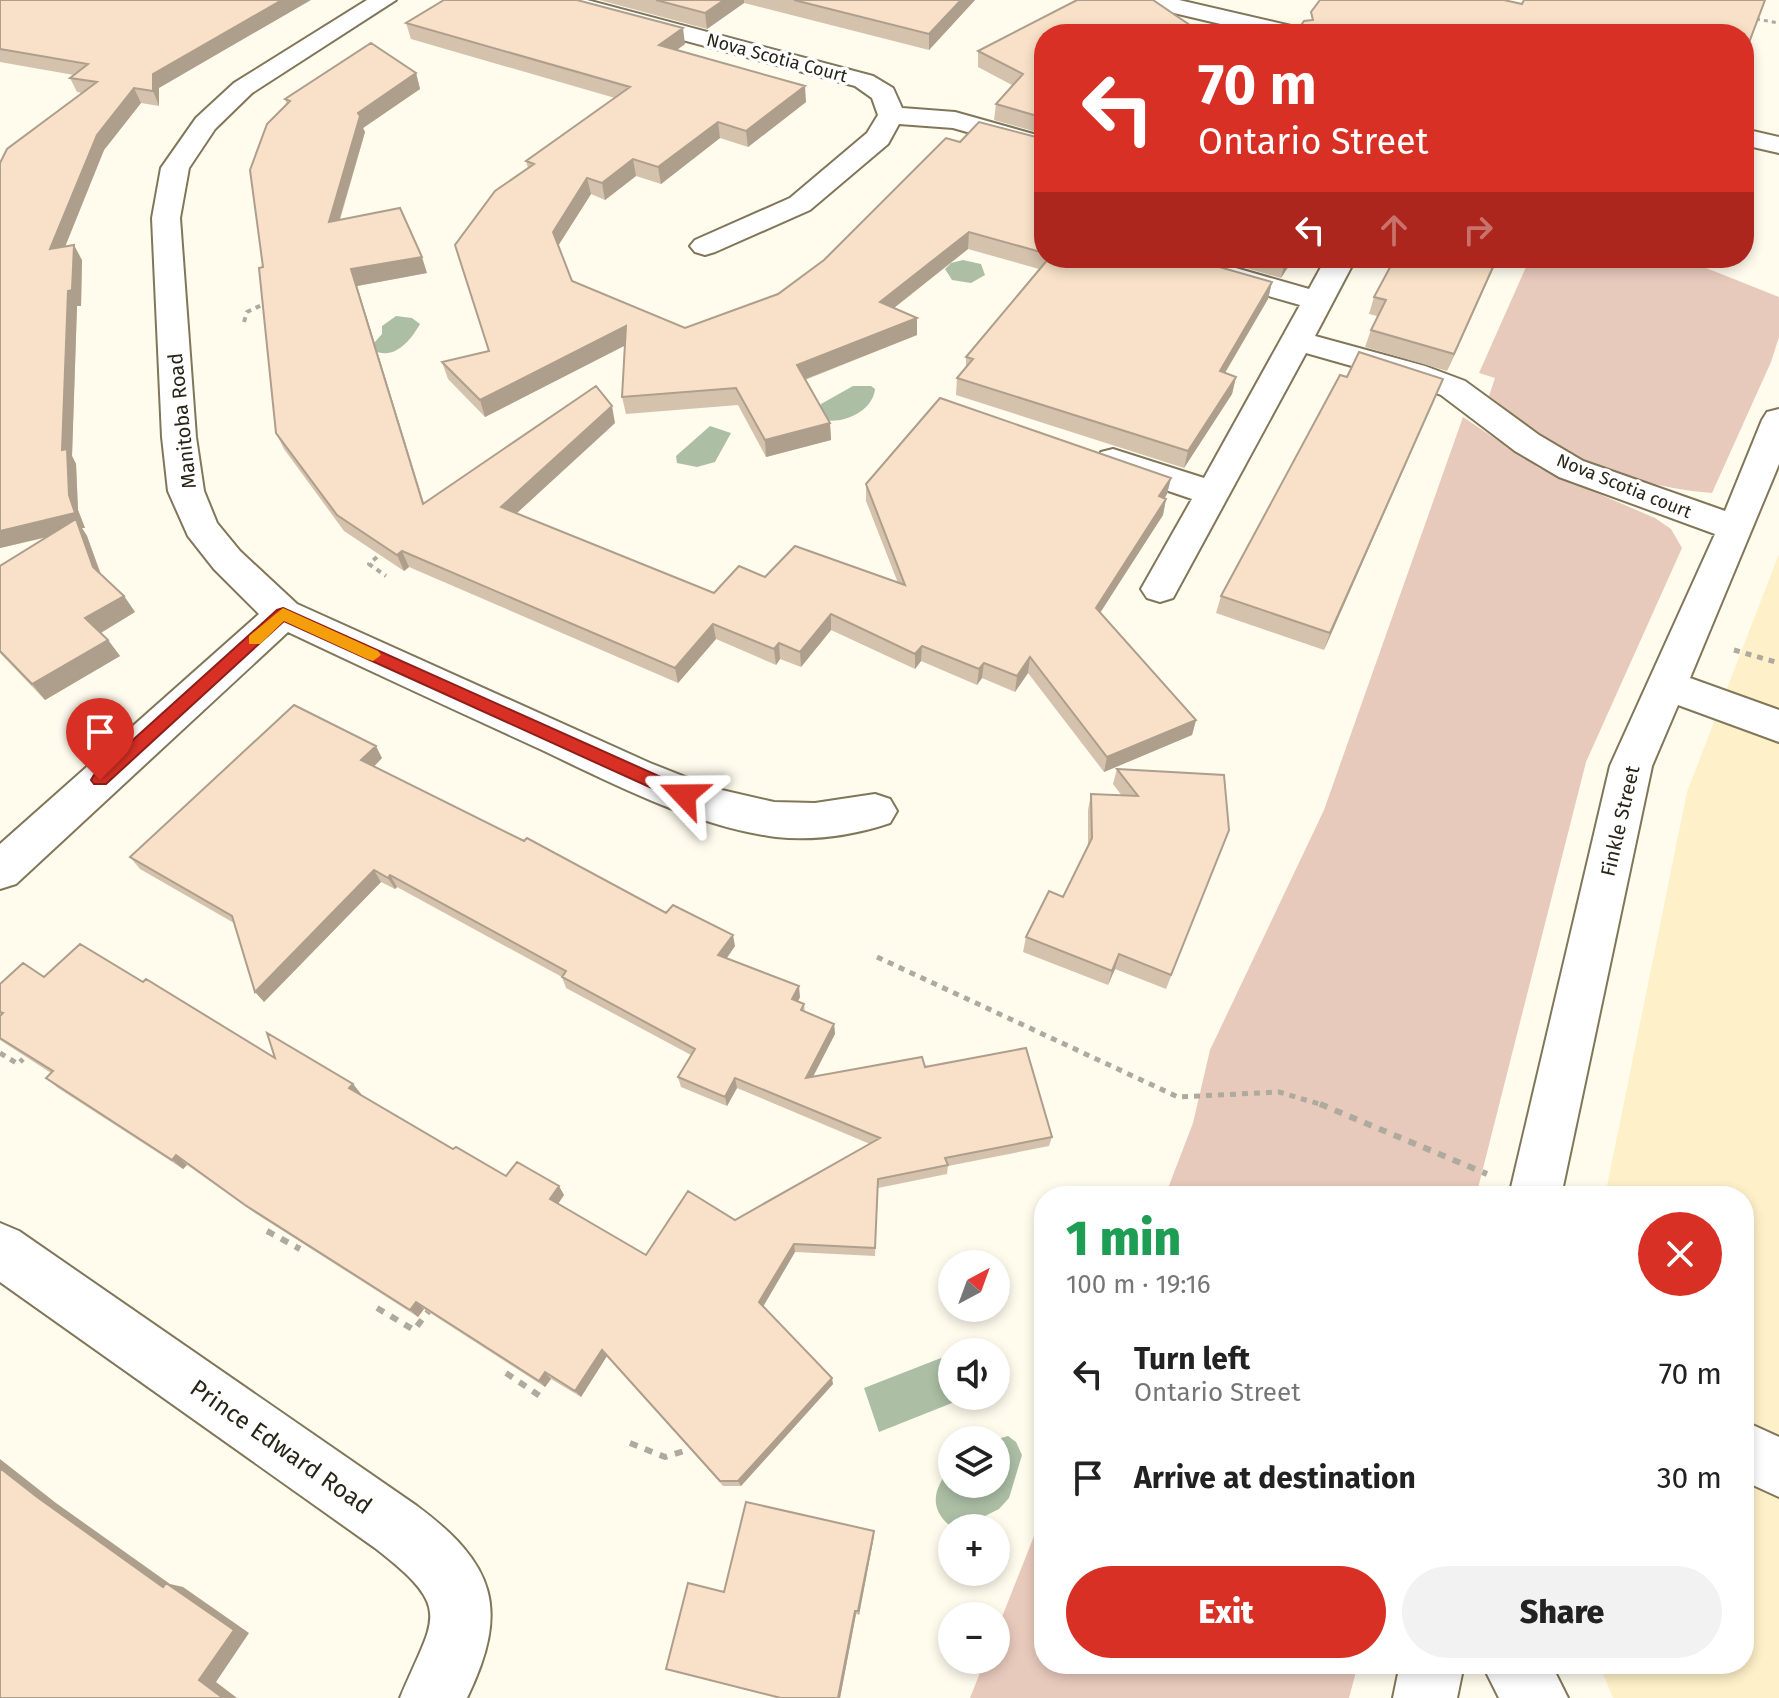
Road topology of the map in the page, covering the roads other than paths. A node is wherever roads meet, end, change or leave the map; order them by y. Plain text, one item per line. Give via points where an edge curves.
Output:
1 (384, 0) edge
2 (559, 0) edge
3 (1148, 0) edge
4 (1252, 24) edge
5 (891, 115) junction
6 (1754, 139) edge
7 (1034, 143) edge
8 (1779, 145) edge
9 (705, 246) dead end
10 (1203, 268) edge
11 (1336, 268) edge
12 (1318, 301) junction
13 (1298, 341) junction
14 (1779, 420) edge
15 (1077, 448) edge
16 (1213, 494) junction
17 (1736, 528) junction
18 (1160, 589) dead end
19 (283, 614) junction
20 (1666, 685) junction
21 (1779, 726) edge
22 (875, 811) dead end
23 (0, 871) edge
24 (1537, 1186) edge
25 (0, 1250) edge
26 (1754, 1455) edge
27 (1779, 1468) edge
28 (1430, 1674) edge
29 (1520, 1674) edge
30 (432, 1698) edge
31 (1425, 1698) edge
32 (1536, 1698) edge

1 - 19 street, Manitoba Road via 243,88 190,142 170,180 167,234 186,491 201,527 227,560
2 - 5 street, Nova Scotia Court via 864,81 884,94
3 - 4 street
5 - 7 street via 955,120
5 - 9 street via 878,138 800,204
6 - 8 street
10 - 12 street
11 - 12 street
12 - 13 street
13 - 16 street
13 - 17 street, Nova Scotia court via 1453,388 1571,469
14 - 17 street, Finkle Street
15 - 16 street
16 - 18 street
17 - 20 street, Finkle Street
19 - 22 street, Manitoba Road via 684,795 797,821
19 - 23 street
20 - 21 street
20 - 24 street, Finkle Street via 1631,766
25 - 30 street, Prince Edward Road via 396,1527 449,1575 458,1596 461,1632 451,1666
26 - 27 street
28 - 31 street
29 - 32 street

